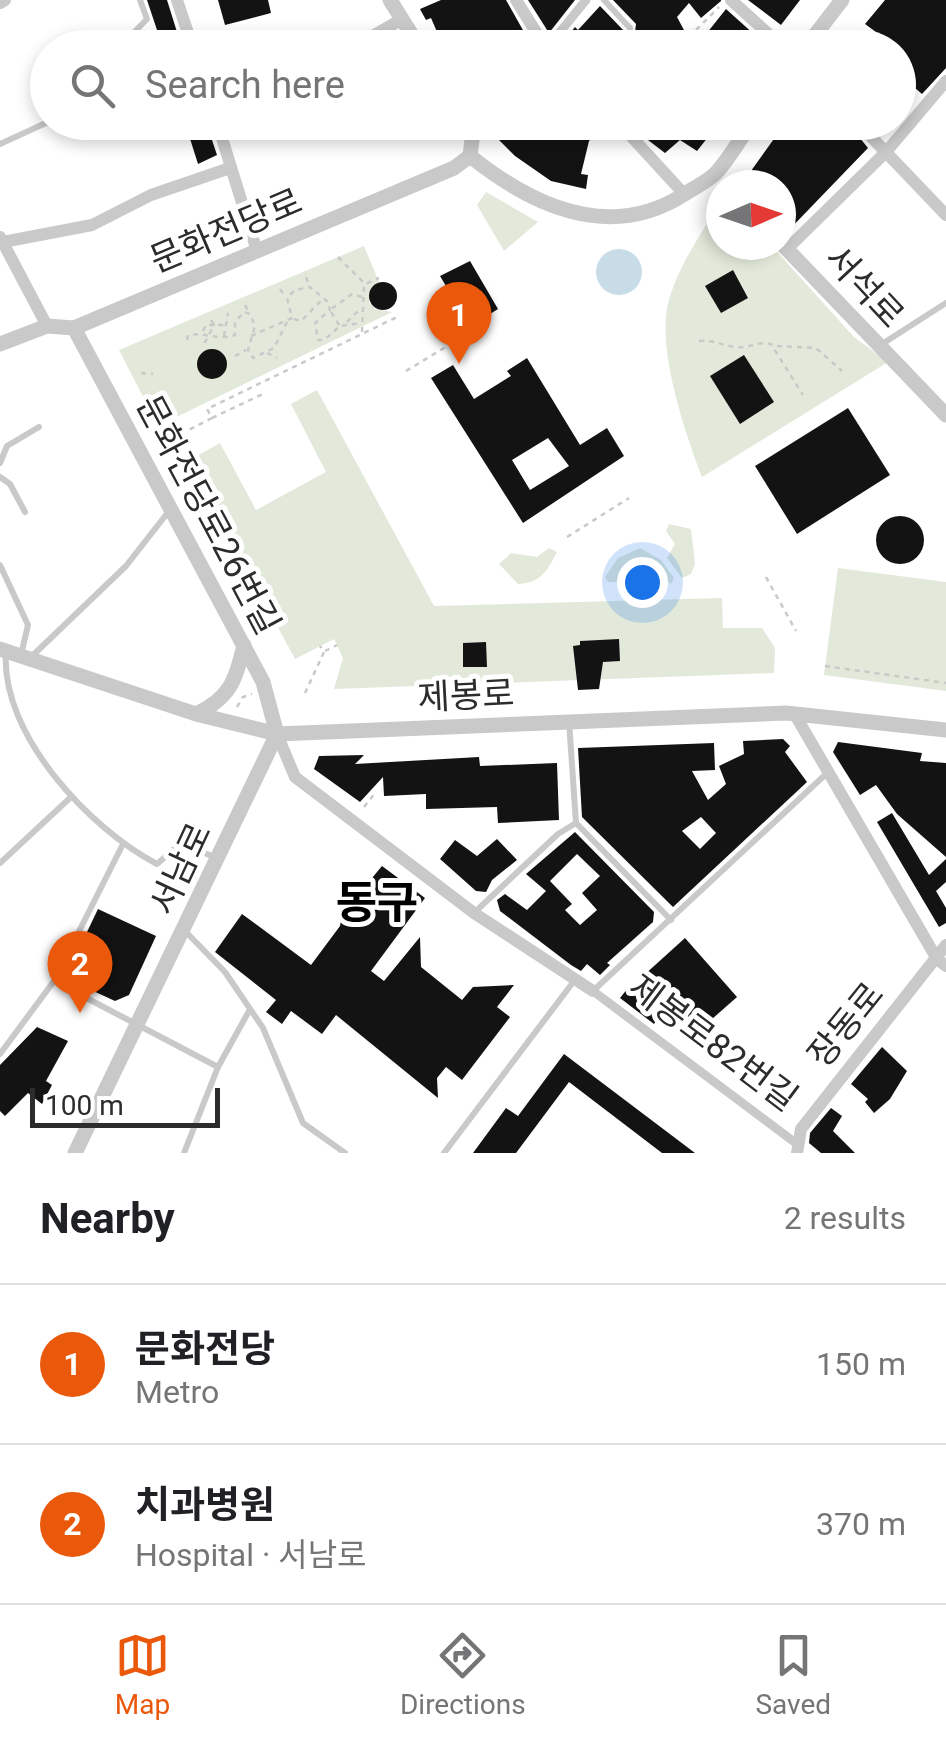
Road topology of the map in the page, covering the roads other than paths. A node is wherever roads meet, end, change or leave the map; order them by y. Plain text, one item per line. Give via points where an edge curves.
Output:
1 (140, 0) edge
2 (177, 0) edge
3 (390, 0) edge
4 (516, 0) edge
5 (586, 0) edge
6 (604, 0) edge
7 (729, 0) edge
8 (842, 0) edge
9 (402, 19) junction
10 (630, 28) dead end
11 (137, 30) edge
12 (187, 30) edge
13 (383, 30) edge
14 (409, 30) edge
15 (535, 30) edge
16 (561, 30) edge
17 (763, 30) edge
18 (819, 30) edge
19 (946, 81) edge
20 (916, 116) edge
21 (30, 130) edge
22 (222, 140) edge
23 (472, 140) edge
24 (634, 140) edge
25 (742, 140) edge
26 (874, 140) edge
27 (896, 140) edge
28 (0, 144) edge
29 (886, 152) junction
30 (470, 156) junction
31 (230, 168) junction
32 (726, 170) edge
33 (706, 185) edge
34 (684, 194) junction
35 (946, 214) edge
36 (796, 235) edge
37 (1, 241) edge
38 (256, 251) junction
39 (796, 259) edge
40 (946, 303) edge
41 (47, 326) junction
42 (74, 328) junction
43 (0, 344) edge
44 (878, 347) junction
45 (946, 415) edge
46 (39, 427) dead end
47 (0, 464) edge
48 (0, 477) edge
49 (170, 510) junction
50 (24, 512) dead end
51 (0, 564) edge
52 (244, 645) junction
53 (14, 654) edge
54 (1, 676) edge
55 (794, 713) junction
56 (196, 714) junction
57 (569, 721) junction
58 (946, 730) edge
59 (276, 734) junction
60 (826, 774) junction
61 (70, 798) junction
62 (576, 823) junction
63 (122, 846) junction
64 (2, 859) edge
65 (220, 859) junction
66 (474, 913) junction
67 (671, 920) junction
68 (185, 932) junction
69 (946, 945) edge
70 (941, 963) edge
71 (54, 981) junction
72 (574, 981) junction
73 (593, 991) junction
74 (249, 1010) junction
75 (138, 1028) junction
76 (0, 1054) edge
77 (218, 1067) junction
78 (800, 1150) edge
79 (75, 1153) edge
80 (184, 1153) edge
81 (344, 1153) edge
82 (444, 1153) edge

1 - 11 lane via 147,20
2 - 12 street
3 - 9 street
4 - 15 street
5 - 16 street
6 - 10 lane
7 - 17 street
8 - 18 street
9 - 13 street
9 - 14 street
19 - 20 street
21 - 28 lane
22 - 31 street
23 - 30 street
24 - 34 street
25 - 32 street
26 - 29 street
27 - 29 street
29 - 35 street
29 - 36 street
30 - 34 street via 534,199 573,213 622,216
30 - 38 street, 문화전당로
31 - 37 street via 92,225
31 - 38 street
33 - 34 street
37 - 41 street
38 - 42 street, 문화전당로
39 - 44 street, 서석로
40 - 44 lane
41 - 42 street, 문화전당로
41 - 43 street, 문화전당로
42 - 49 street, 문화전당로26번길
44 - 45 street, 서석로
46 - 47 lane via 8,446
48 - 50 lane
49 - 52 street, 문화전당로26번길
49 - 53 lane via 126,566
51 - 53 lane via 28,625
52 - 56 street via 233,688
52 - 59 street, 문화전당로26번길 via 271,700
53 - 54 lane
53 - 56 street, 제봉로
54 - 61 lane via 22,729
55 - 57 street, 제봉로
55 - 58 street, 제봉로
55 - 60 street
56 - 59 street, 제봉로
57 - 59 street, 제봉로
57 - 62 lane
59 - 65 street, 서남로
59 - 66 street, 제봉로82번길 via 295,777
60 - 67 lane, 제봉로82번길
60 - 70 street
61 - 63 lane
61 - 64 lane
62 - 66 lane
62 - 67 lane
63 - 65 lane via 157,864 180,843
63 - 71 lane
65 - 68 street, 서남로
66 - 72 street, 제봉로82번길
67 - 73 lane, 제봉로82번길
68 - 74 lane via 225,972
68 - 75 street, 서남로
69 - 70 street, 장동로
70 - 78 street, 장동로 via 800,1129
71 - 75 lane
71 - 76 lane
72 - 73 street, 제봉로82번길
72 - 82 lane
73 - 78 street, 제봉로82번길
74 - 77 lane
74 - 81 lane via 304,1124
75 - 77 lane
75 - 79 street, 서남로
77 - 80 lane

